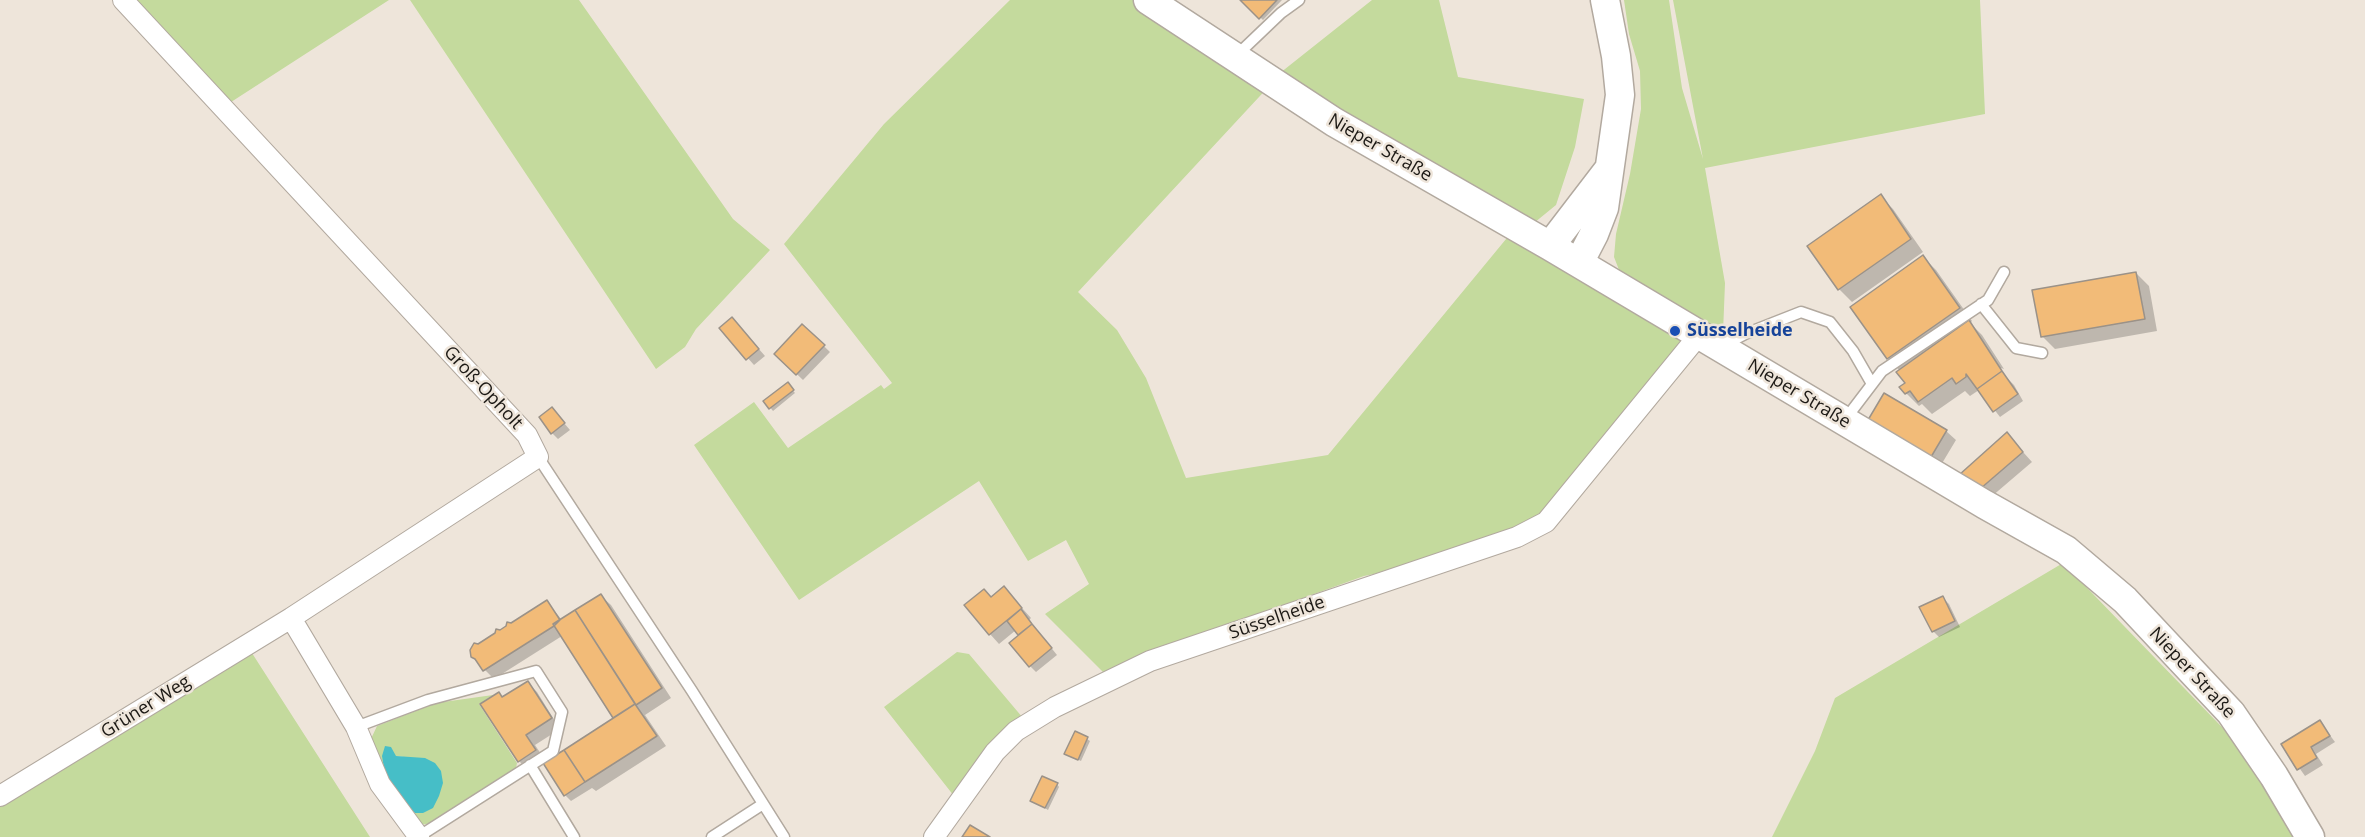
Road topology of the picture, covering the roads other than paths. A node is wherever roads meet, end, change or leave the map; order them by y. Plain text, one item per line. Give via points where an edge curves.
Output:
1 (123, 0) edge
2 (1148, 0) edge
3 (1299, 0) edge
4 (1605, 0) edge
5 (1234, 57) junction
6 (1610, 168) junction
7 (1550, 246) junction
8 (1579, 263) junction
9 (2004, 272) dead end
10 (1981, 304) junction
11 (1710, 341) junction
12 (2042, 353) dead end
13 (1872, 384) junction
14 (1844, 421) junction
15 (537, 457) junction
16 (291, 618) junction
17 (356, 727) junction
18 (530, 765) junction
19 (0, 796) edge
20 (763, 804) junction
21 (418, 837) edge
22 (574, 837) edge
23 (712, 837) edge
24 (784, 837) edge
25 (934, 837) edge
26 (2310, 837) edge

1 - 15 street, Groß-Opholt via 527,435
2 - 5 main road, Nieper Straße
3 - 5 lane
4 - 6 main road via 1620,95
5 - 7 main road, Nieper Straße via 1334,122
6 - 7 main road
6 - 8 main road via 1604,208
7 - 8 main road, Nieper Straße
8 - 11 main road, Nieper Straße
9 - 10 lane via 1988,300
10 - 12 lane via 2016,348
10 - 13 lane via 1882,371
11 - 13 lane via 1745,334 1801,312 1830,321
11 - 14 main road, Nieper Straße
11 - 25 street, Süsselheide via 1546,522 1517,537 1150,661 1055,707 1016,731 995,752
13 - 14 lane
14 - 26 main road, Nieper Straße via 2066,550 2125,600 2231,713
15 - 16 street
15 - 20 lane
16 - 17 street
16 - 19 street, Grüner Weg
17 - 18 lane via 428,700 536,671 562,712 553,751
17 - 21 street via 380,783
18 - 21 lane
18 - 22 lane
20 - 23 lane
20 - 24 lane

